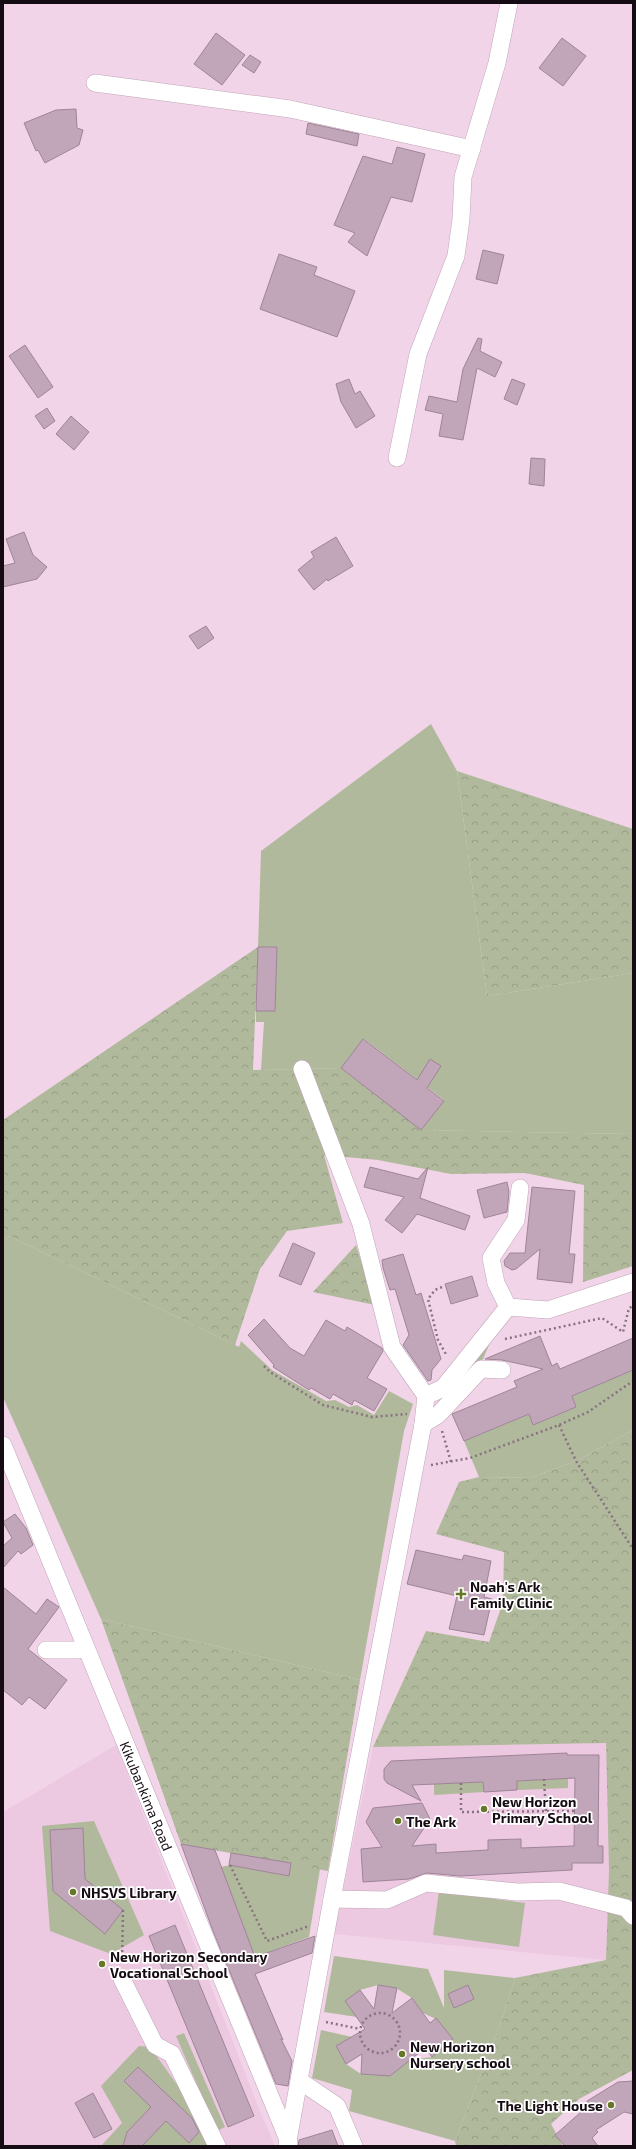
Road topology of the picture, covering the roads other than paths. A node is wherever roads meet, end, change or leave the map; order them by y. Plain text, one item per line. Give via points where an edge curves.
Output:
1 (509, 3) edge
2 (95, 83) dead end
3 (472, 149) junction
4 (397, 458) dead end
5 (302, 1069) dead end
6 (520, 1188) dead end
7 (633, 1282) edge
8 (508, 1307) junction
9 (502, 1370) dead end
10 (428, 1412) junction
11 (3, 1445) edge
12 (86, 1646) junction
13 (46, 1650) dead end
14 (332, 1899) junction
15 (633, 1916) edge
16 (122, 1979) road end
17 (300, 2081) junction
18 (289, 2144) edge
19 (217, 2146) edge
20 (354, 2146) edge

1 - 3 street via 497,63
2 - 3 street via 290,108
3 - 4 street via 463,178 456,256 418,354
5 - 10 street via 361,1224 392,1347
6 - 8 street via 516,1220 491,1258 496,1283
7 - 8 street via 548,1310
8 - 10 street via 443,1388
9 - 10 street via 481,1370
10 - 14 street via 413,1469
11 - 12 street, Kikubankima Road
12 - 13 street via 78,1650
12 - 18 street, Kikubankima Road
14 - 15 street via 388,1900 426,1883 517,1892 559,1891 626,1908
14 - 17 street
16 - 19 street via 155,2045 172,2054
17 - 18 street
17 - 20 street via 337,2106

